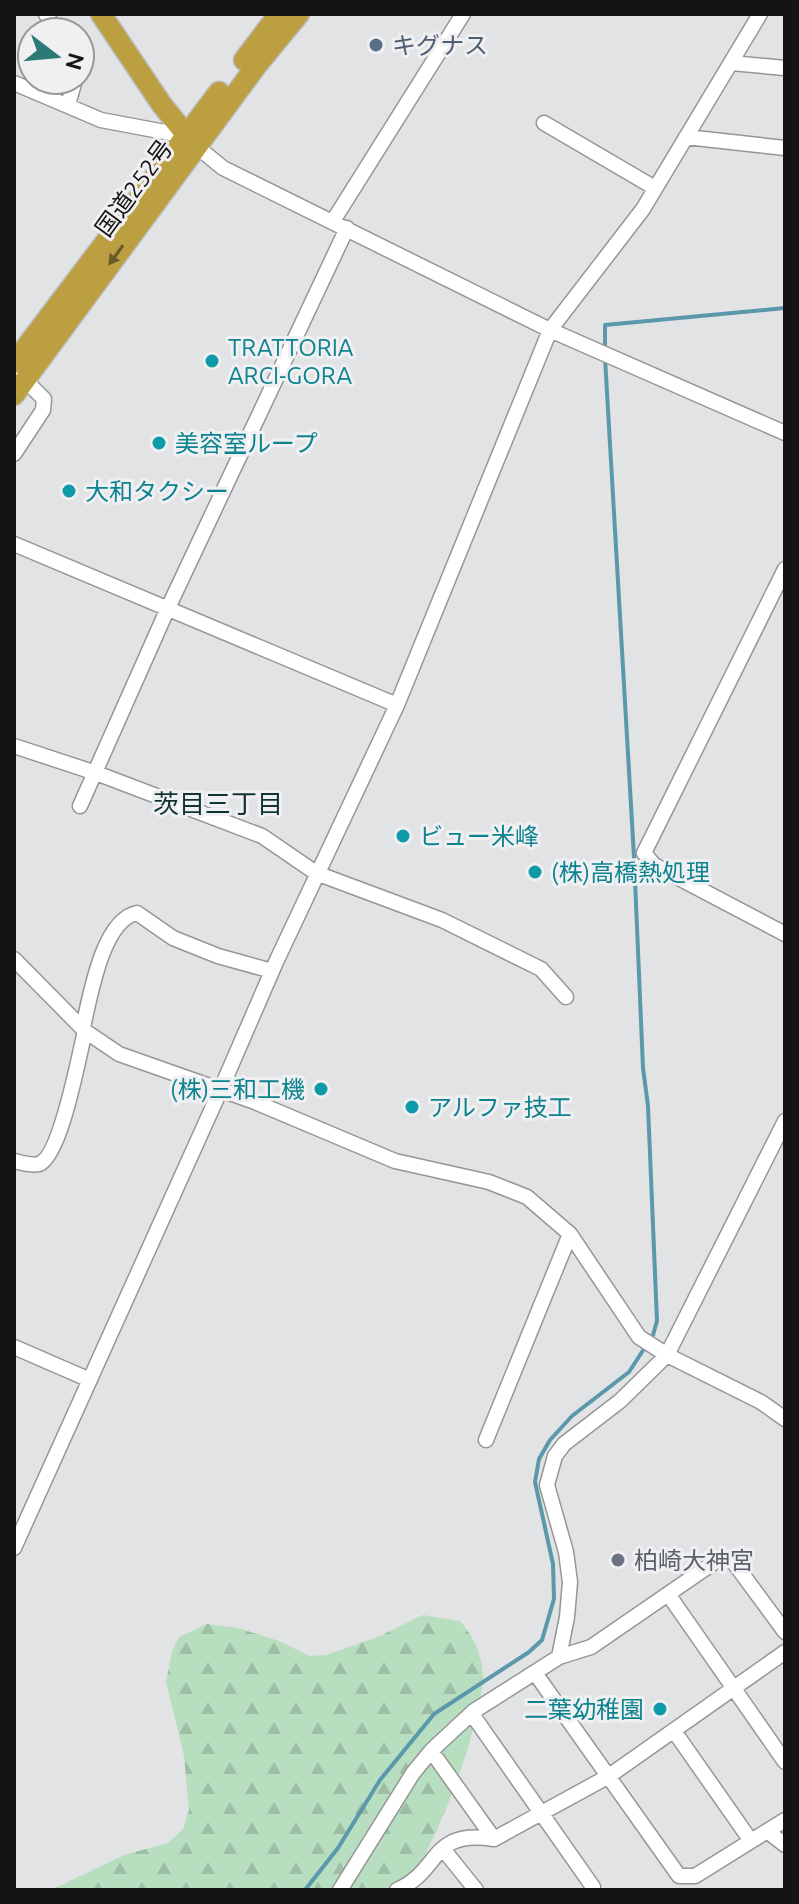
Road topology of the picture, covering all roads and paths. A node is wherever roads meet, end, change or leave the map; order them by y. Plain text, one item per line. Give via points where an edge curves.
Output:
1 (101, 14) edge
2 (111, 14) edge
3 (279, 14) edge
4 (299, 14) edge
5 (463, 14) edge
6 (760, 14) edge
7 (731, 63) junction
8 (785, 68) edge
9 (144, 79) junction
10 (14, 83) edge
11 (71, 96) edge
12 (68, 105) junction
13 (544, 123) dead end
14 (686, 137) junction
15 (191, 141) junction
16 (785, 148) edge
17 (655, 188) junction
18 (340, 225) junction
19 (550, 330) junction
20 (17, 377) edge
21 (785, 433) edge
22 (14, 454) edge
23 (14, 544) edge
24 (785, 569) edge
25 (168, 608) junction
26 (397, 705) junction
27 (14, 746) edge
28 (96, 773) junction
29 (80, 806) dead end
30 (316, 873) junction
31 (785, 934) edge
32 (14, 959) edge
33 (272, 971) junction
34 (566, 997) dead end
35 (84, 1029) junction
36 (220, 1091) junction
37 (785, 1121) edge
38 (14, 1161) edge
39 (570, 1234) junction
40 (14, 1347) edge
41 (667, 1355) junction
42 (90, 1380) junction
43 (785, 1419) edge
44 (486, 1440) dead end
45 (14, 1548) edge
46 (668, 1594) junction
47 (785, 1632) edge
48 (785, 1652) edge
49 (559, 1657) junction
50 (535, 1673) junction
51 (734, 1688) junction
52 (474, 1711) junction
53 (674, 1731) junction
54 (437, 1759) dead end
55 (785, 1762) edge
56 (609, 1776) junction
57 (541, 1813) junction
58 (785, 1820) edge
59 (767, 1831) junction
60 (494, 1839) junction
61 (751, 1841) junction
62 (785, 1845) edge
63 (443, 1849) junction
64 (593, 1887) dead end
65 (340, 1890) edge
66 (397, 1890) edge
67 (476, 1890) edge

1 - 9 highway
2 - 9 highway
3 - 15 highway, 国道252号
4 - 15 highway, 国道252号
5 - 18 street
6 - 7 street
7 - 8 street
7 - 14 street
9 - 15 highway
10 - 12 street
11 - 12 street
12 - 15 street via 101,120
13 - 17 street
14 - 16 street
14 - 17 street
15 - 18 street via 223,168
15 - 20 highway, 国道252号
17 - 19 street
18 - 19 street
18 - 25 street
19 - 21 street
19 - 26 street
20 - 22 street via 44,399 43,410
23 - 25 street
24 - 31 street via 644,853 654,865
25 - 26 street
25 - 28 street
26 - 30 street
27 - 28 street
28 - 29 street
28 - 30 street via 262,836
30 - 33 street
30 - 34 street via 499,947 541,969
32 - 35 street
33 - 35 street via 218,956 173,938 137,913 129,914 105,947
33 - 36 street
35 - 36 street via 119,1054
35 - 38 street via 51,1152 34,1165
36 - 39 street via 395,1161 489,1182 527,1197
36 - 42 street
37 - 41 street
39 - 41 street via 639,1337
39 - 44 street
40 - 42 street
41 - 43 street
41 - 49 street via 555,1456 547,1485 570,1582
42 - 45 street
46 - 47 street via 719,1559 732,1560
46 - 49 street via 591,1647
46 - 51 street
48 - 51 street
49 - 50 street
50 - 52 street
50 - 56 street
51 - 53 street
51 - 55 street
52 - 57 street
52 - 65 street via 413,1773
53 - 56 street
53 - 61 street
54 - 60 street
56 - 57 street
56 - 61 street via 679,1876 695,1876
57 - 60 street
57 - 64 street
58 - 59 street
59 - 61 street
59 - 62 street
60 - 63 street via 473,1836 449,1842
63 - 66 street via 410,1884
63 - 67 street

